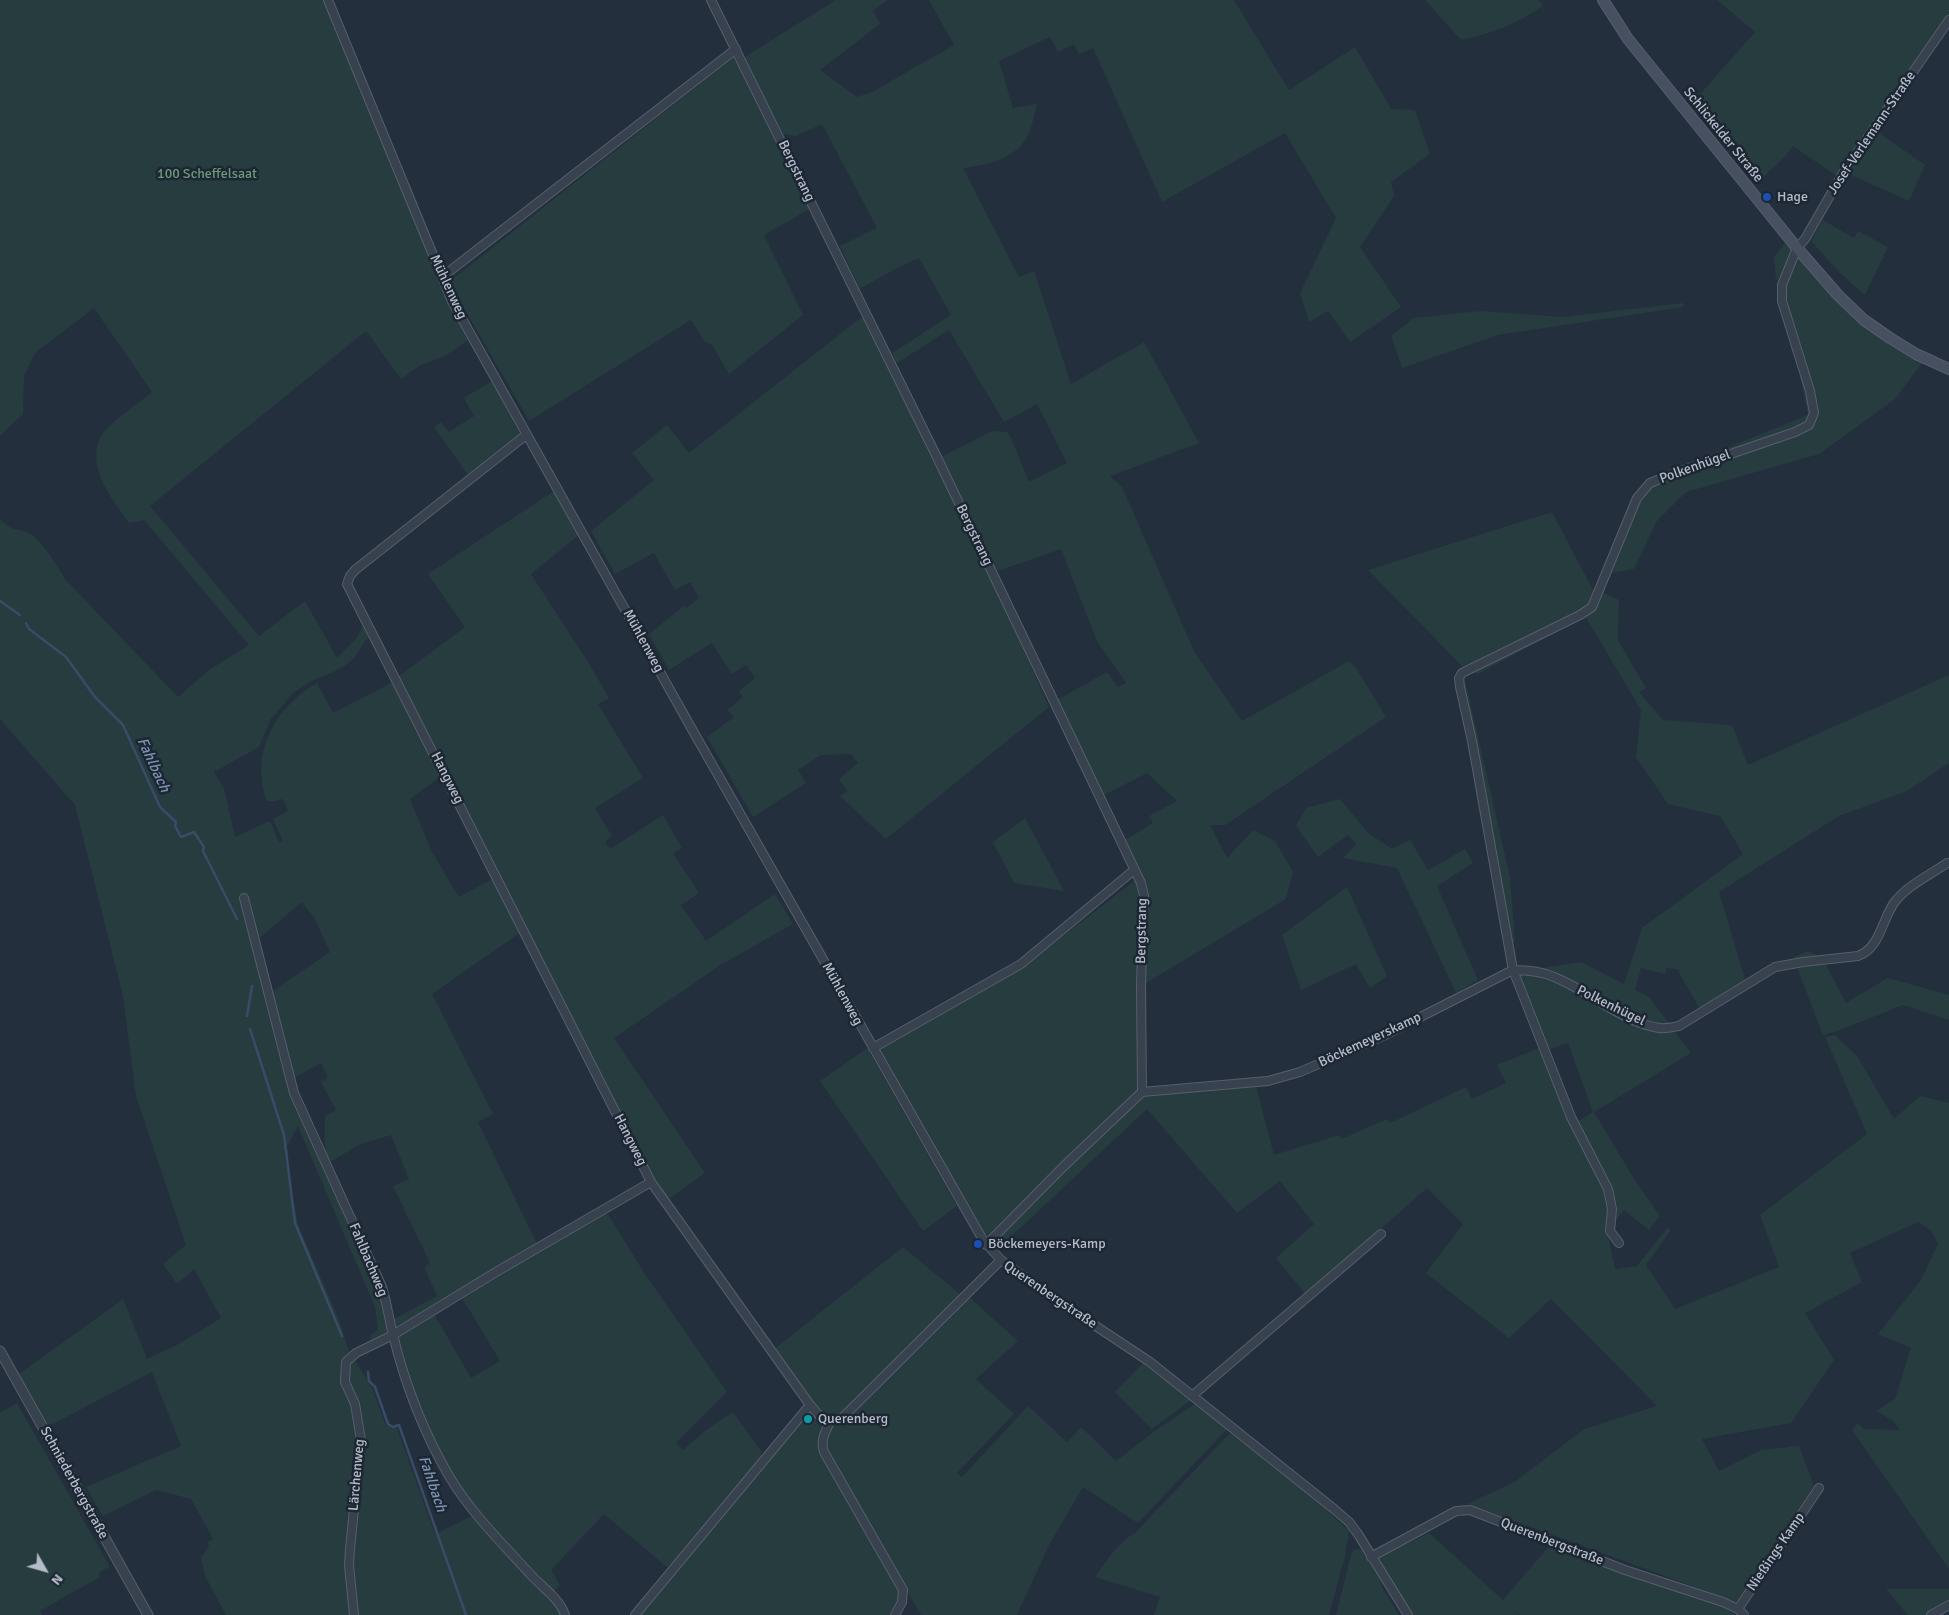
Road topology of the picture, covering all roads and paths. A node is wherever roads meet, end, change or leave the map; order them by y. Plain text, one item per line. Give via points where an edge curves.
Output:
1 (328, 0) edge
2 (711, 0) edge
3 (1603, 0) edge
4 (1949, 20) edge
5 (736, 50) junction
6 (1797, 248) junction
7 (442, 278) junction
8 (1949, 369) edge
9 (526, 435) junction
10 (1947, 863) dead end
11 (1134, 870) junction
12 (244, 898) dead end
13 (1512, 970) junction
14 (873, 1048) junction
15 (1142, 1092) junction
16 (651, 1182) junction
17 (1381, 1234) dead end
18 (1619, 1243) dead end
19 (986, 1245) junction
20 (1001, 1260) junction
21 (496, 1272) joint
22 (393, 1335) junction
23 (0, 1351) edge
24 (1192, 1396) junction
25 (810, 1405) junction
26 (830, 1422) junction
27 (1819, 1488) dead end
28 (1371, 1557) junction
29 (1949, 1605) edge
30 (1741, 1612) edge
31 (148, 1615) edge
32 (354, 1615) edge
33 (565, 1615) edge
34 (635, 1615) edge
35 (895, 1615) edge
36 (1408, 1615) edge
37 (1931, 1615) edge

1 - 7 street, Mühlenweg
2 - 5 street, Bergstrang
3 - 6 main road, Schlickelder Straße via 1628,39
4 - 6 street, Josef-Verlemann-Straße via 1843,173
5 - 7 street
5 - 11 street, Bergstrang via 933,449
6 - 8 main road, Schlickelder Straße via 1864,320 1916,354
6 - 13 street, Polkenhügel via 1782,285 1782,302 1810,391 1814,414 1809,426 1650,483 1637,498 1592,607 1462,673 1459,678
7 - 9 street, Mühlenweg
9 - 14 street, Mühlenweg
9 - 16 street, Hangweg via 355,570 347,584
10 - 13 street, Polkenhügel via 1894,903 1866,953 1775,967 1678,1026 1660,1029 1635,1020 1555,977 1531,970
11 - 14 street via 1020,964
11 - 15 street, Bergstrang via 1144,896
12 - 22 street, Fahlbachweg via 294,1093 382,1287
13 - 15 street, Böckemeyerskamp via 1383,1036 1300,1072 1268,1081
13 - 18 street via 1571,1117 1608,1189 1612,1209 1610,1231
14 - 19 street, Mühlenweg
15 - 19 street
16 - 21 street, Hangweg
16 - 25 street, Hangweg
17 - 24 street
19 - 20 street, Mühlenweg
20 - 24 street, Querenbergstraße via 1150,1362
20 - 26 street, Querenbergstraße via 842,1418
21 - 22 street, Lärchenweg
22 - 32 street, Lärchenweg via 356,1353 346,1362 345,1382 355,1404 361,1440 349,1565
22 - 33 street, Fahlbachweg via 413,1402 449,1476 476,1515 555,1599
23 - 31 street, Schniederbergstraße
24 - 28 street, Querenbergstraße via 1349,1522
25 - 26 street
25 - 34 street
26 - 35 street via 822,1437 824,1452 903,1590 902,1602
27 - 30 street, Nießings Kamp
28 - 30 street, Querenbergstraße via 1456,1511 1470,1510 1626,1570 1723,1602
28 - 36 street, Querenbergstraße
29 - 37 street

